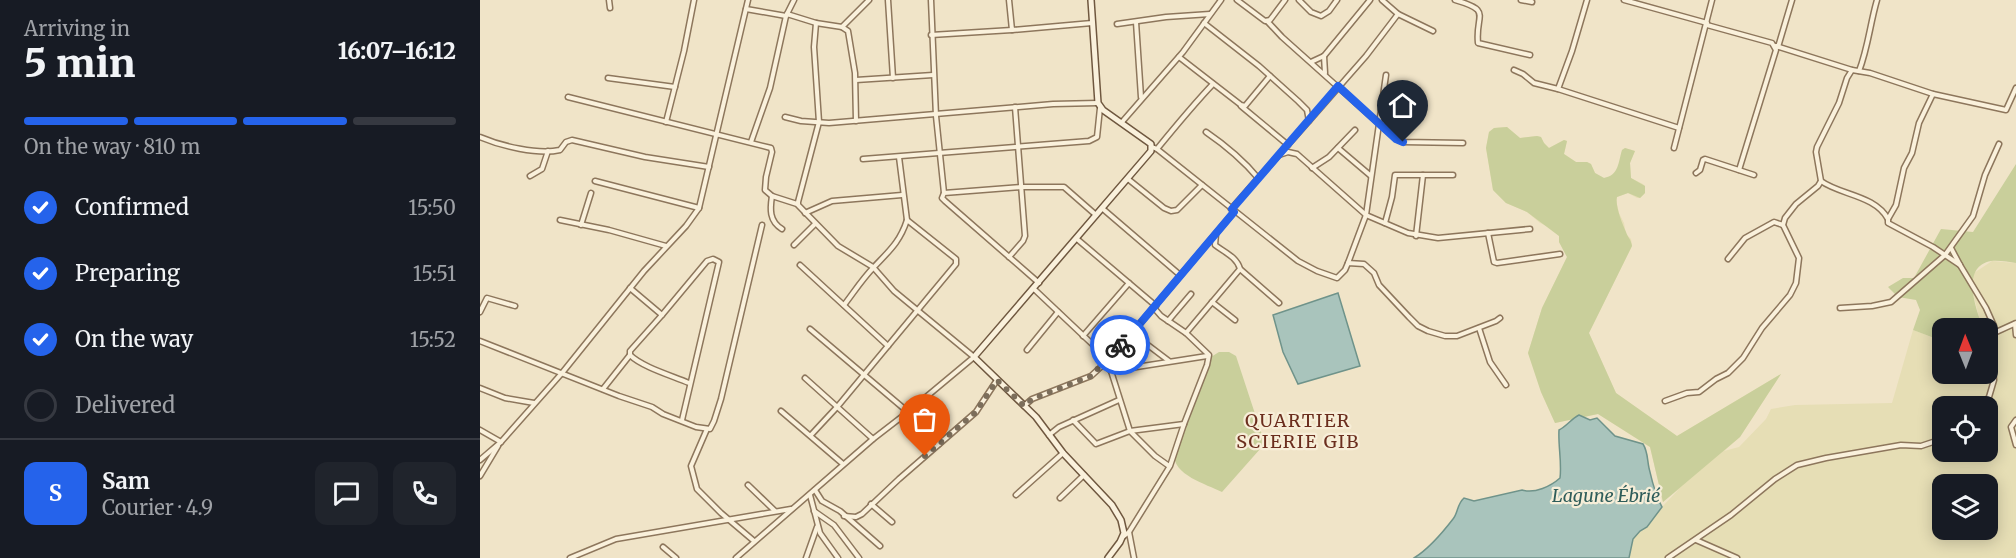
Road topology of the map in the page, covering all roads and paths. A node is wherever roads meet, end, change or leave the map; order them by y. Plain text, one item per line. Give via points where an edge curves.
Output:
1 (609, 0) edge
2 (694, 0) edge
3 (748, 0) edge
4 (794, 0) edge
5 (869, 0) edge
6 (888, 0) edge
7 (930, 0) edge
8 (1009, 0) edge
9 (1091, 0) edge
10 (1221, 0) edge
11 (1237, 0) edge
12 (1285, 0) edge
13 (1299, 0) edge
14 (1337, 0) edge
15 (1370, 0) edge
16 (1382, 0) edge
17 (1455, 0) edge
18 (1521, 0) edge
19 (1587, 0) edge
20 (1624, 0) edge
21 (1712, 0) edge
22 (1792, 0) edge
23 (1877, 0) edge
24 (1532, 2) dead end
25 (610, 8) dead end
26 (746, 9) junction
27 (1211, 14) junction
28 (1398, 14) junction
29 (786, 15) junction
30 (1267, 21) junction
31 (1136, 22) junction
32 (816, 23) junction
33 (1092, 23) junction
34 (1204, 23) junction
35 (1117, 24) dead end
36 (1707, 24) junction
37 (842, 27) junction
38 (1012, 30) junction
39 (1432, 31) dead end
40 (931, 35) junction
41 (1777, 46) junction
42 (1530, 55) dead end
43 (1324, 56) junction
44 (1179, 57) junction
45 (1311, 62) junction
46 (1514, 70) dead end
47 (1852, 70) junction
48 (1859, 71) junction
49 (933, 75) junction
50 (1325, 75) junction
51 (1386, 75) dead end
52 (1270, 76) junction
53 (608, 78) dead end
54 (893, 78) junction
55 (856, 80) junction
56 (1213, 84) junction
57 (1338, 86) junction
58 (675, 87) junction
59 (2016, 88) edge
60 (1557, 89) junction
61 (1933, 94) junction
62 (568, 97) dead end
63 (1142, 98) junction
64 (1241, 105) junction
65 (1099, 106) junction
66 (1015, 107) junction
67 (936, 116) junction
68 (785, 117) dead end
69 (856, 121) junction
70 (1309, 121) junction
71 (666, 122) junction
72 (819, 122) junction
73 (1122, 122) junction
74 (1380, 125) junction
75 (1678, 128) junction
76 (1355, 130) dead end
77 (1206, 132) dead end
78 (716, 134) junction
79 (480, 137) edge
80 (751, 142) junction
81 (1463, 143) dead end
82 (1999, 144) dead end
83 (1288, 145) junction
84 (1017, 147) junction
85 (1154, 148) junction
86 (1338, 148) junction
87 (1674, 148) dead end
88 (548, 151) junction
89 (940, 153) junction
90 (1279, 154) junction
91 (899, 157) junction
92 (863, 159) dead end
93 (708, 167) junction
94 (1312, 168) junction
95 (1739, 170) junction
96 (1696, 173) dead end
97 (1423, 175) junction
98 (1453, 175) dead end
99 (530, 176) dead end
100 (1371, 176) junction
101 (1754, 176) dead end
102 (1258, 178) junction
103 (1128, 179) junction
104 (595, 181) dead end
105 (1821, 181) junction
106 (1202, 185) junction
107 (1022, 187) junction
108 (591, 193) dead end
109 (944, 193) junction
110 (902, 195) junction
111 (772, 196) junction
112 (797, 204) junction
113 (699, 208) junction
114 (1103, 209) junction
115 (1233, 211) junction
116 (805, 213) junction
117 (1366, 215) junction
118 (1097, 216) junction
119 (907, 219) junction
120 (1888, 219) junction
121 (560, 220) dead end
122 (1385, 223) junction
123 (815, 224) junction
124 (581, 225) junction
125 (762, 225) dead end
126 (1783, 225) junction
127 (783, 229) dead end
128 (1530, 229) dead end
129 (1216, 232) junction
130 (1488, 233) junction
131 (1416, 236) junction
132 (1077, 239) junction
133 (794, 245) dead end
134 (666, 246) junction
135 (1951, 248) junction
136 (1560, 254) dead end
137 (1945, 255) junction
138 (1009, 257) junction
139 (1728, 259) dead end
140 (1348, 263) junction
141 (800, 265) dead end
142 (1960, 265) junction
143 (873, 267) junction
144 (1239, 269) junction
145 (1180, 275) junction
146 (1039, 283) junction
147 (1129, 283) junction
148 (630, 288) junction
149 (1034, 289) junction
150 (1191, 294) dead end
151 (1212, 302) junction
152 (1279, 303) dead end
153 (844, 305) junction
154 (515, 306) dead end
155 (1155, 307) junction
156 (1840, 308) dead end
157 (919, 311) junction
158 (480, 312) edge
159 (1058, 312) junction
160 (662, 315) junction
161 (1500, 318) dead end
162 (1990, 318) edge
163 (1235, 320) dead end
164 (1168, 321) junction
165 (2016, 323) edge
166 (1479, 328) junction
167 (810, 329) dead end
168 (1998, 331) edge
169 (1132, 333) junction
170 (1186, 333) junction
171 (2016, 334) edge
172 (1083, 336) junction
173 (480, 341) edge
174 (888, 346) junction
175 (1027, 350) dead end
176 (630, 355) junction
177 (1208, 356) junction
178 (974, 357) junction
179 (1107, 358) junction
180 (1169, 361) junction
181 (1104, 364) junction
182 (1111, 371) junction
183 (562, 373) junction
184 (863, 374) junction
185 (805, 378) dead end
186 (997, 380) junction
187 (689, 383) junction
188 (1506, 385) dead end
189 (480, 388) edge
190 (603, 389) junction
191 (1119, 400) junction
192 (1665, 401) dead end
193 (535, 403) junction
194 (838, 406) junction
195 (1024, 406) junction
196 (781, 411) dead end
197 (908, 412) junction
198 (682, 420) junction
199 (1073, 420) junction
200 (2016, 420) edge
201 (1184, 424) junction
202 (707, 429) junction
203 (480, 430) edge
204 (1130, 432) junction
205 (810, 435) junction
206 (1049, 435) junction
207 (873, 439) junction
208 (1932, 442) edge
209 (500, 443) junction
210 (939, 444) junction
211 (2016, 445) edge
212 (1063, 453) junction
213 (480, 460) edge
214 (843, 464) junction
215 (1170, 466) junction
216 (1085, 475) junction
217 (480, 476) edge
218 (748, 485) dead end
219 (814, 490) junction
220 (810, 495) junction
221 (1016, 495) dead end
222 (1060, 498) dead end
223 (871, 504) junction
224 (792, 509) junction
225 (775, 511) junction
226 (814, 511) junction
227 (844, 516) junction
228 (728, 518) junction
229 (892, 522) dead end
230 (818, 527) junction
231 (1129, 532) junction
232 (1123, 536) junction
233 (1696, 540) junction
234 (754, 541) junction
235 (880, 546) dead end
236 (663, 547) dead end
237 (808, 551) junction
238 (581, 556) edge
239 (570, 558) edge
240 (676, 558) edge
241 (736, 558) edge
242 (806, 558) edge
243 (813, 558) edge
244 (838, 558) edge
245 (859, 558) edge
246 (1108, 558) edge
247 (1134, 558) edge
248 (1668, 558) edge
249 (1737, 558) edge

1 - 25 street
2 - 58 street
3 - 26 street
4 - 29 street
5 - 37 street
6 - 54 street
7 - 40 street
8 - 38 street
9 - 33 street
10 - 27 street
11 - 30 street
12 - 30 street
13 - 14 street via 1321,16
15 - 43 street
16 - 28 street
17 - 42 street via 1479,10 1478,43
18 - 24 street
19 - 60 street
20 - 36 street
21 - 36 street
22 - 41 street
23 - 48 street
26 - 29 street
26 - 78 street
27 - 31 street
27 - 34 street
28 - 39 street
28 - 57 street
29 - 32 street
29 - 80 street via 770,88
30 - 45 street
31 - 35 street
31 - 63 street
32 - 37 street
32 - 72 street
33 - 38 street
33 - 65 street
34 - 44 street
34 - 52 street
36 - 41 street
36 - 75 street
37 - 55 street via 849,33
38 - 40 street
40 - 49 street
41 - 47 street
41 - 95 street
43 - 45 street
43 - 50 street
44 - 56 street
44 - 63 street
45 - 50 street
46 - 60 street via 1534,83
47 - 48 street
47 - 105 street via 1817,147
48 - 61 street
49 - 54 street
49 - 67 street
50 - 57 street
51 - 74 street
52 - 64 street via 1245,106
52 - 70 street via 1307,110
53 - 58 street
54 - 55 street
55 - 69 street
56 - 64 street
56 - 85 street
57 - 70 street
57 - 74 street
58 - 71 street
59 - 61 street via 2006,110
60 - 75 street
61 - 120 street via 1919,123 1896,205
62 - 71 street
63 - 73 street
64 - 83 street
65 - 66 street
65 - 73 street
65 - 84 street via 1096,139
66 - 67 street
66 - 84 street
67 - 69 street
67 - 89 street
68 - 72 street
69 - 72 street
70 - 83 street
71 - 78 street
72 - 112 street
73 - 85 street
74 - 81 street via 1403,142
74 - 100 street
75 - 87 street
76 - 86 street
77 - 102 street via 1248,165
78 - 80 street
78 - 93 street
79 - 88 street via 513,147
80 - 111 street via 772,150 765,190
82 - 135 street via 1972,216
83 - 90 street
84 - 89 street
84 - 107 street
85 - 103 street
85 - 106 street
86 - 94 street
86 - 100 street
88 - 93 street via 560,150 572,140
88 - 99 street via 542,169
89 - 91 street
89 - 109 street
90 - 94 street via 1297,154
90 - 102 street
91 - 92 street
91 - 110 street
93 - 113 street
94 - 117 street
95 - 96 street via 1703,159
95 - 101 street
97 - 98 street
97 - 122 street via 1395,176
97 - 131 street
100 - 117 street
102 - 115 street
103 - 106 street via 1171,211
103 - 114 street
104 - 113 street
105 - 120 street via 1872,204
105 - 126 street via 1796,204
106 - 115 street
107 - 109 street
107 - 118 street via 1064,187
107 - 138 street via 1025,236
108 - 124 street
109 - 138 street via 942,198
110 - 116 street via 832,201
110 - 119 street
111 - 112 street
111 - 127 street via 772,220
112 - 116 street
113 - 134 street
114 - 118 street
114 - 145 street
115 - 129 street
115 - 140 street via 1317,271 1336,278
116 - 123 street
117 - 122 street
117 - 140 street
118 - 132 street
119 - 143 street via 893,249
119 - 157 street via 957,261
120 - 137 street via 1888,223
121 - 124 street
122 - 131 street
123 - 133 street
123 - 143 street via 838,246
124 - 134 street
125 - 202 street via 721,399 712,427
126 - 139 street via 1774,222 1745,238
126 - 192 street via 1799,258 1790,295 1728,373 1699,392
128 - 130 street
129 - 144 street via 1215,245 1234,258
129 - 145 street
130 - 131 street
130 - 136 street via 1497,263
132 - 146 street
132 - 147 street
134 - 148 street
135 - 137 street
135 - 142 street
137 - 142 street
137 - 156 street via 1891,302
138 - 146 street
140 - 166 street via 1364,264 1418,326 1445,336
141 - 153 street
142 - 162 street
143 - 153 street
143 - 157 street
144 - 151 street
144 - 152 street
145 - 155 street
146 - 149 street
147 - 155 street
147 - 172 street
148 - 160 street
148 - 183 street
149 - 159 street
149 - 178 street
150 - 164 street
151 - 163 street
151 - 170 street
153 - 174 street
154 - 158 street via 489,297
155 - 164 street
155 - 169 street
157 - 174 street
157 - 178 street
159 - 172 street
159 - 175 street
160 - 176 street
160 - 187 street via 707,261 719,262
161 - 166 street
164 - 170 street
165 - 168 street
165 - 171 street
166 - 188 street via 1490,362
167 - 184 street
169 - 179 street
169 - 180 street
170 - 177 street
172 - 179 street
173 - 183 street
174 - 184 street
176 - 187 street
176 - 190 street
177 - 180 street
177 - 201 street
178 - 186 street
178 - 197 street
179 - 181 street
180 - 182 street
181 - 182 street
181 - 195 street via 1091,376 1032,399
182 - 191 street
183 - 190 street
183 - 193 street
184 - 194 street
184 - 197 street
185 - 194 street
186 - 195 street
186 - 210 street via 976,412
187 - 198 street
189 - 193 street via 505,398
190 - 198 street
191 - 199 street
191 - 204 street
193 - 209 street
194 - 205 street
194 - 207 street
195 - 206 street
196 - 205 street
197 - 207 street
197 - 210 street
198 - 202 street
199 - 204 street via 1096,444
199 - 206 street
200 - 211 street via 2011,427
201 - 204 street
201 - 215 street
202 - 228 street via 691,470 697,489
203 - 209 street
204 - 215 street
205 - 214 street
206 - 212 street
207 - 214 street
208 - 233 street via 1797,465
209 - 213 street
209 - 217 street
210 - 223 street
212 - 216 street
212 - 221 street
214 - 219 street
215 - 231 street
216 - 222 street
216 - 232 street via 1112,505 1124,528
218 - 225 street
219 - 220 street
219 - 227 street via 822,501
220 - 224 street
220 - 226 street
223 - 227 street via 856,517
223 - 229 street
224 - 225 street
224 - 234 street
225 - 228 street
226 - 230 street
226 - 245 street via 834,525
227 - 235 street
228 - 234 street
228 - 238 street via 616,539
230 - 237 street
230 - 244 street
231 - 232 street
231 - 247 street
232 - 246 street
233 - 248 street
233 - 249 street
234 - 241 street
236 - 240 street
237 - 242 street
237 - 243 street
238 - 239 street

